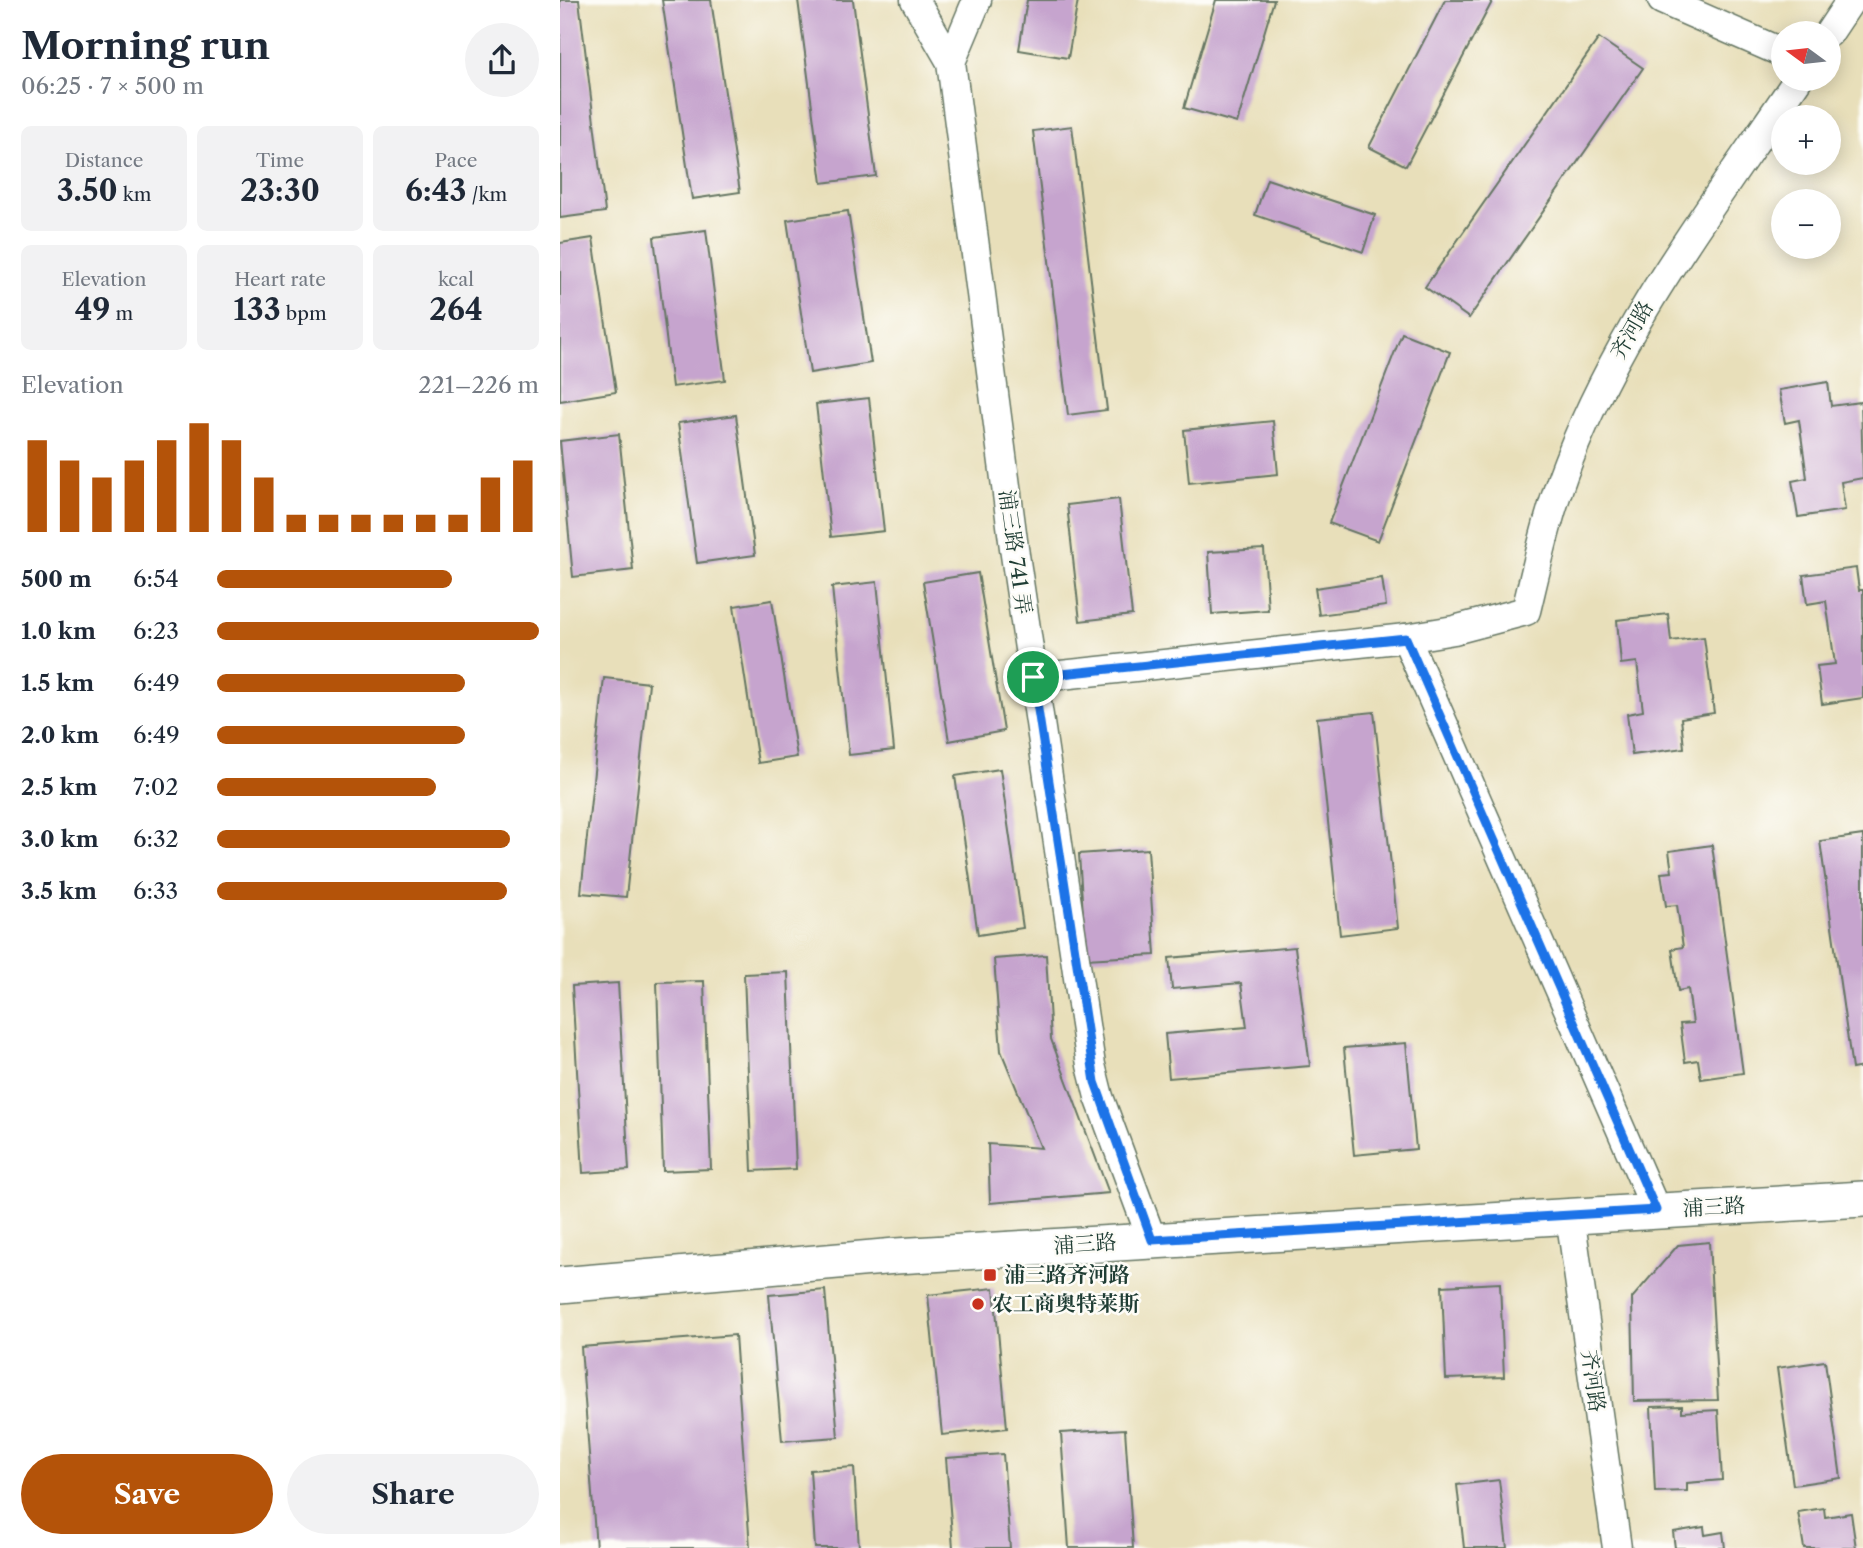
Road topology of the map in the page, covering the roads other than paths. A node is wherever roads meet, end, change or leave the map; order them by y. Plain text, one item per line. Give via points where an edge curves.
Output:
1 (915, 0) edge
2 (977, 0) edge
3 (1662, 0) edge
4 (1851, 0) edge
5 (1837, 21) edge
6 (1771, 48) edge
7 (951, 62) junction
8 (1790, 91) edge
9 (1406, 638) junction
10 (1033, 677) junction
11 (1863, 1199) edge
12 (1656, 1210) junction
13 (1570, 1215) junction
14 (1152, 1240) junction
15 (560, 1285) edge
16 (1617, 1548) edge

1 - 7 street
2 - 7 street
3 - 6 street
4 - 5 street
7 - 10 street, 浦三路 741 弄
8 - 9 street, 齐河路 via 1617,354 1568,463 1545,532 1527,611
9 - 10 street
9 - 12 street
10 - 14 street, 浦三路 741 弄 via 1095,1082
11 - 12 street, 浦三路
12 - 13 street, 浦三路
13 - 14 street, 浦三路
13 - 16 street, 齐河路
14 - 15 street, 浦三路 via 770,1265

